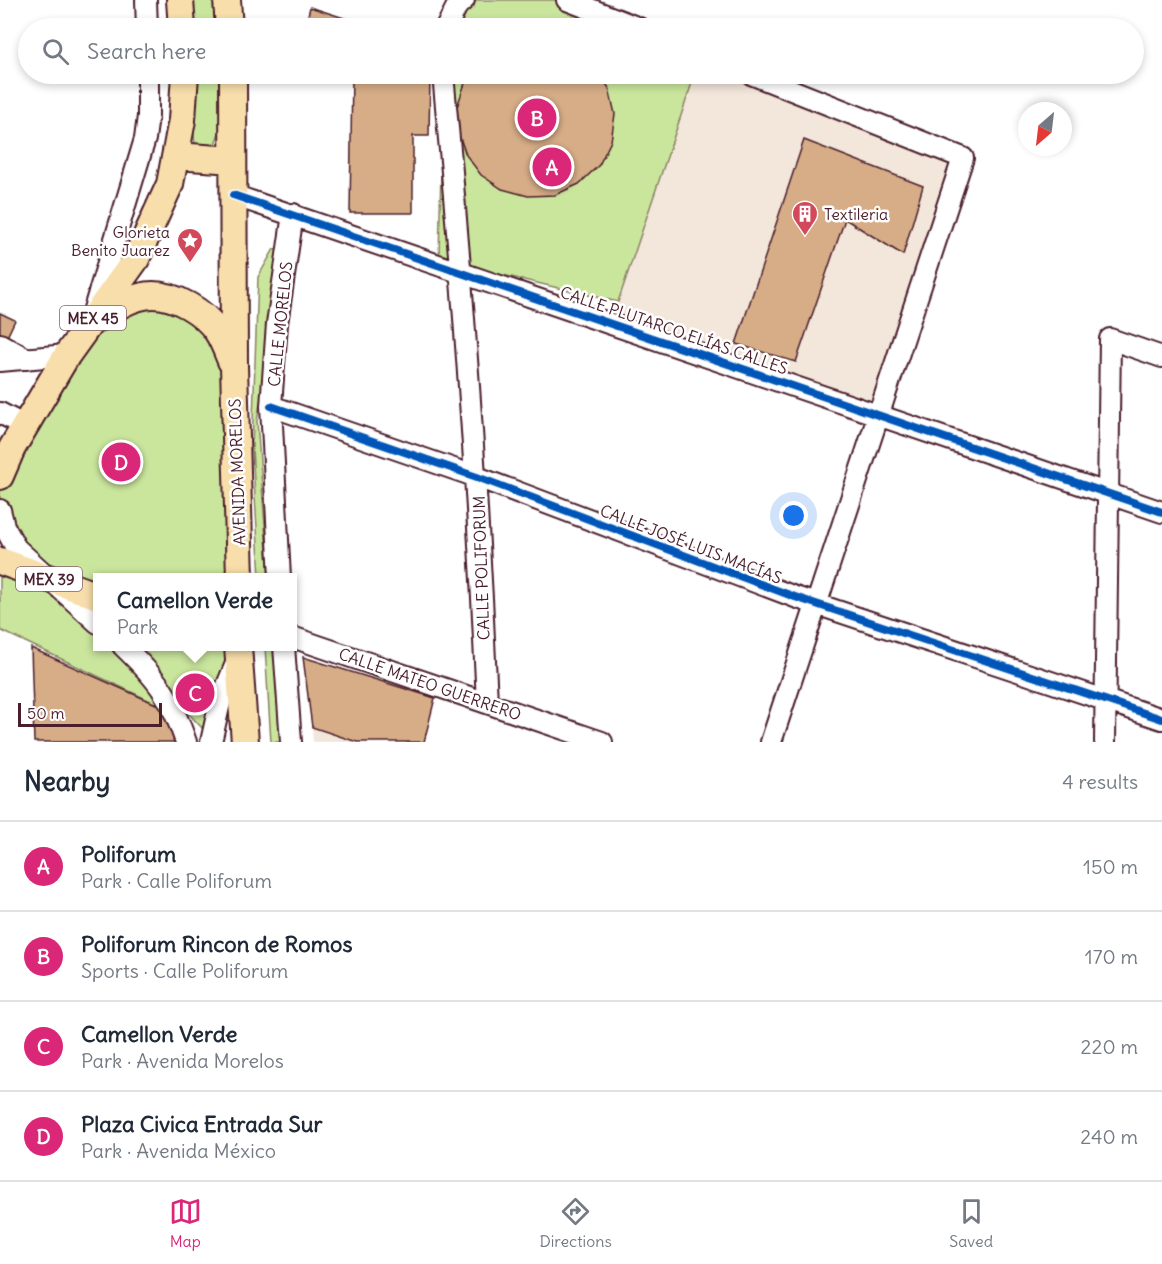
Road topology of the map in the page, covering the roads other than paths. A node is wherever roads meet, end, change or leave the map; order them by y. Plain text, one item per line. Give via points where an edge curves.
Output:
1 (146, 0) edge
2 (180, 0) edge
3 (227, 0) edge
4 (567, 0) edge
5 (460, 3) edge
6 (147, 18) edge
7 (181, 18) edge
8 (228, 18) edge
9 (452, 18) edge
10 (613, 18) edge
11 (148, 84) edge
12 (185, 84) edge
13 (233, 84) edge
14 (444, 84) edge
15 (776, 84) edge
16 (176, 156) junction
17 (233, 160) junction
18 (232, 195) junction
19 (293, 214) junction
20 (461, 271) junction
21 (91, 322) junction
22 (1, 350) edge
23 (67, 355) junction
24 (1162, 357) edge
25 (234, 366) junction
26 (271, 406) junction
27 (0, 413) edge
28 (878, 415) junction
29 (25, 426) junction
30 (0, 477) edge
31 (477, 477) junction
32 (1106, 491) junction
33 (0, 510) edge
34 (1162, 512) edge
35 (0, 561) edge
36 (240, 573) edge
37 (280, 573) edge
38 (50, 579) junction
39 (93, 594) edge
40 (815, 604) junction
41 (93, 618) edge
42 (297, 639) edge
43 (128, 651) edge
44 (284, 651) edge
45 (238, 654) edge
46 (1105, 699) junction
47 (487, 703) junction
48 (1162, 719) edge
49 (186, 742) edge
50 (211, 742) edge
51 (245, 742) edge
52 (291, 742) edge
53 (602, 742) edge
54 (771, 742) edge
55 (1105, 742) edge

1 - 6 street
2 - 7 main road
3 - 8 main road
4 - 10 street
5 - 9 street
11 - 21 street via 145,139
12 - 16 main road, MEX 45
13 - 17 main road, AVENIDA MORELOS
14 - 20 street, CALLE POLIFORUM
15 - 28 street via 963,158
16 - 17 main road
16 - 21 main road, MEX 45 via 170,184 136,259
17 - 18 main road, AVENIDA MORELOS
18 - 19 street, CALLE PLUTARCO ELÍAS CALLES
18 - 25 main road, AVENIDA MORELOS
19 - 20 street, CALLE PLUTARCO ELÍAS CALLES
19 - 26 street, CALLE MORELOS
20 - 28 street, CALLE PLUTARCO ELÍAS CALLES
20 - 31 street, CALLE POLIFORUM
21 - 23 main road, MEX 45
21 - 25 main road via 122,304 152,295 176,300 200,313 217,331
22 - 23 street via 27,359
23 - 29 main road, MEX 45
24 - 32 street via 1110,339
25 - 36 main road, AVENIDA MORELOS
26 - 31 street, CALLE JOSÉ LUIS MACÍAS
26 - 37 street, CALLE MORELOS
27 - 29 street
28 - 32 street, CALLE PLUTARCO ELÍAS CALLES
28 - 40 street
29 - 30 main road, MEX 45
31 - 40 street, CALLE JOSÉ LUIS MACÍAS
31 - 47 street, CALLE POLIFORUM
32 - 34 street, CALLE PLUTARCO ELÍAS CALLES
32 - 46 street
33 - 38 street via 16,548
35 - 38 main road, MEX 39
38 - 39 main road, MEX 39
38 - 41 street
40 - 46 street, CALLE JOSÉ LUIS MACÍAS
40 - 54 street
42 - 47 street, CALLE MATEO GUERRERO
43 - 49 street via 156,677 176,713
44 - 52 street
45 - 50 street via 220,702
45 - 51 main road
46 - 48 street, CALLE JOSÉ LUIS MACÍAS
46 - 55 street
47 - 53 street, CALLE MATEO GUERRERO

